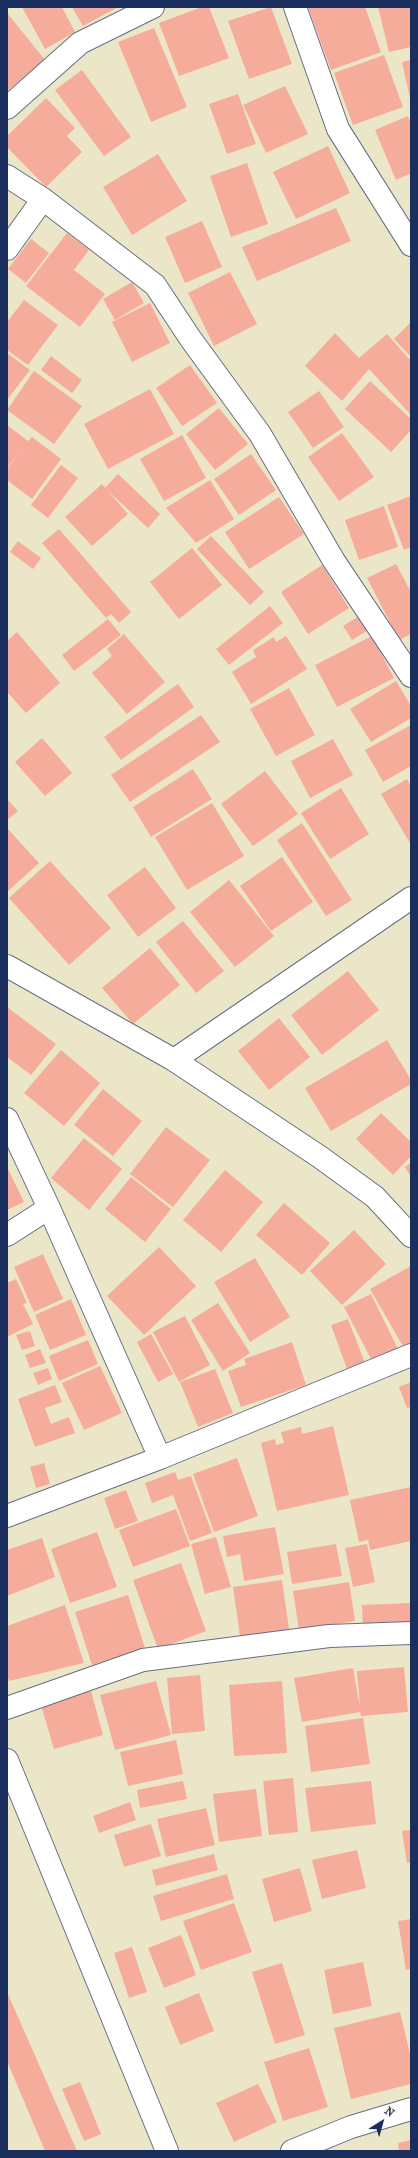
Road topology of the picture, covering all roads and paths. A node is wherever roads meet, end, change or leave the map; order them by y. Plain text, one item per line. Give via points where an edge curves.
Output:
1 (153, 7) edge
2 (295, 7) edge
3 (7, 108) edge
4 (7, 176) edge
5 (44, 199) junction
6 (411, 245) edge
7 (7, 249) edge
8 (411, 676) edge
9 (411, 898) edge
10 (7, 966) edge
11 (174, 1060) junction
12 (7, 1119) edge
13 (49, 1208) junction
14 (7, 1235) edge
15 (411, 1236) edge
16 (411, 1355) edge
17 (160, 1458) junction
18 (7, 1516) edge
19 (411, 1633) edge
20 (7, 1708) edge
21 (7, 1760) edge
22 (411, 2109) edge
23 (167, 2151) edge
24 (292, 2151) edge

1 - 3 street via 80,43
2 - 6 street via 338,129
4 - 5 street
5 - 7 street
5 - 8 street via 155,285 260,434 334,561
9 - 11 street
10 - 11 street
11 - 15 street via 320,1157 375,1197
12 - 13 street
13 - 14 street
13 - 17 street
16 - 17 street
17 - 18 street
19 - 20 street via 329,1636 144,1660
21 - 23 street
22 - 24 street via 351,2128

